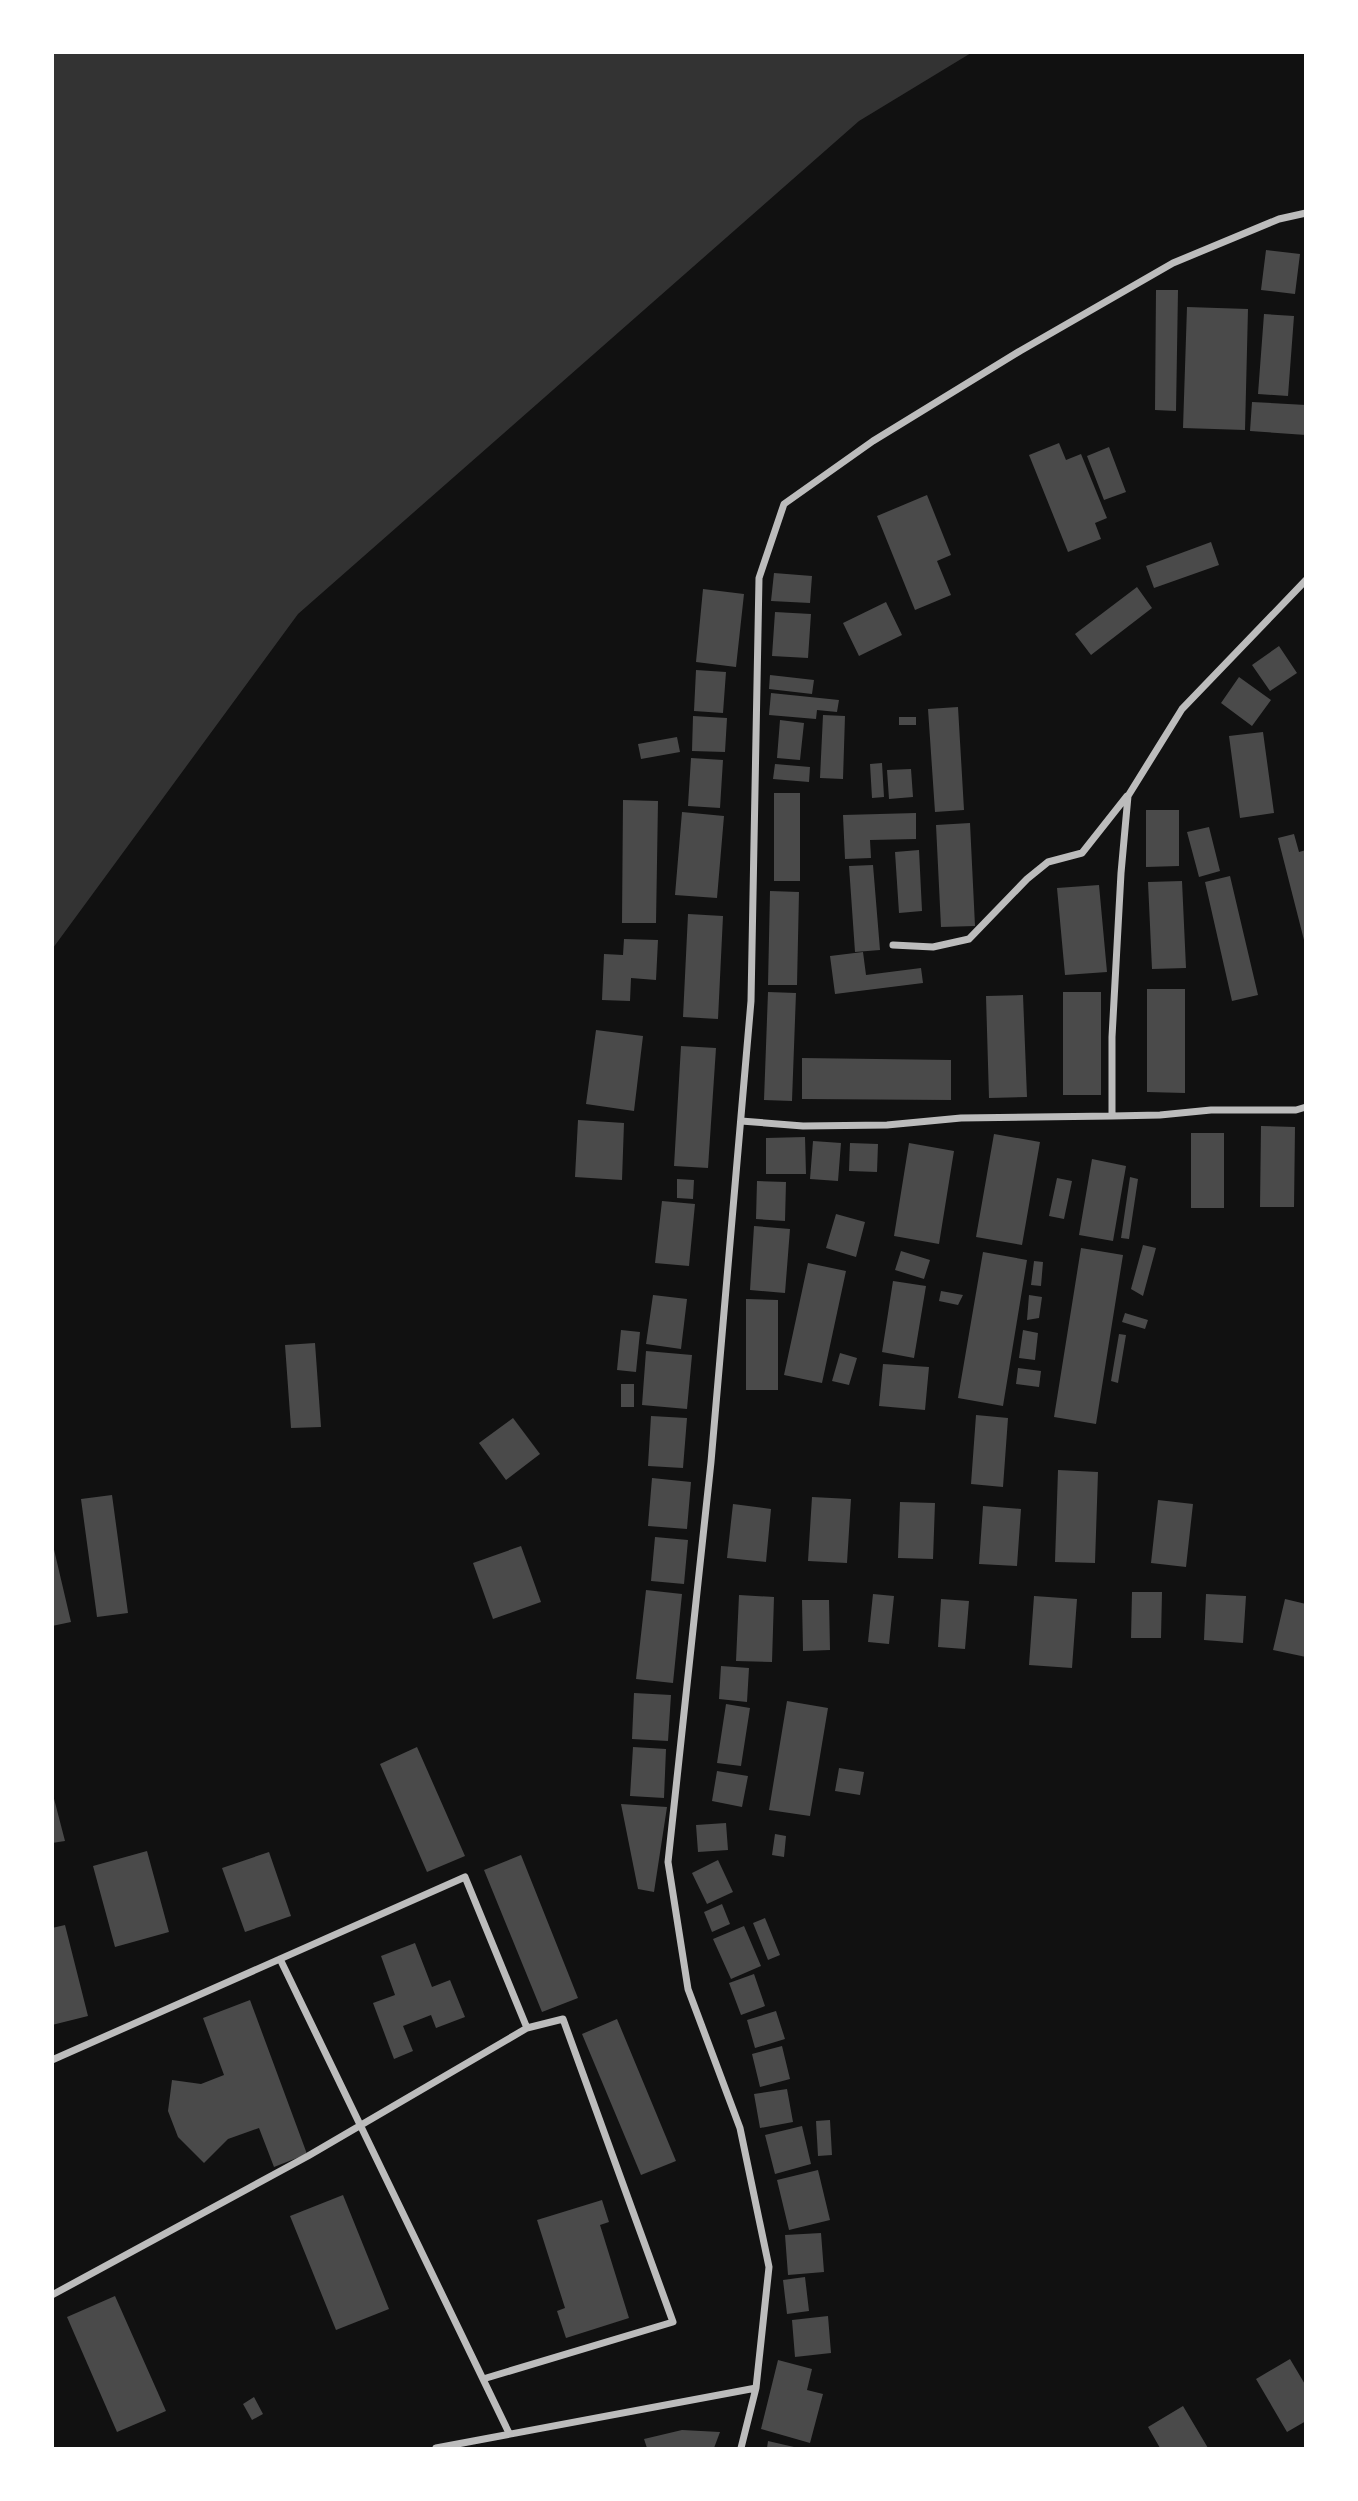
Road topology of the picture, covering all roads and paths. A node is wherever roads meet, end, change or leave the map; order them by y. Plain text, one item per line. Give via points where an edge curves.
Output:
1 (1306, 213) edge
2 (1306, 580) edge
3 (1128, 796) junction
4 (893, 945) dead end
5 (1306, 1107) edge
6 (1112, 1116) junction
7 (741, 1121) junction
8 (280, 1959) junction
9 (527, 2028) junction
10 (52, 2060) edge
11 (360, 2126) junction
12 (52, 2295) edge
13 (483, 2379) junction
14 (756, 2388) junction
15 (509, 2433) junction
16 (436, 2448) edge
17 (741, 2448) edge

1 - 7 street via 1279,219 1173,263 873,440 784,504 759,578 751,1001
2 - 3 street via 1182,709
3 - 4 street via 1082,853 1048,862 969,939 933,947
3 - 6 street via 1112,1037
5 - 6 street
6 - 7 street via 961,1118 887,1125
7 - 14 street via 711,1462 668,1862 688,1989 740,2128 769,2267
8 - 9 street via 466,1877
8 - 10 street
8 - 11 street
9 - 11 street
9 - 13 street via 563,2020 673,2322
11 - 12 street
11 - 13 street
13 - 15 street
14 - 15 street
14 - 17 street
15 - 16 street

